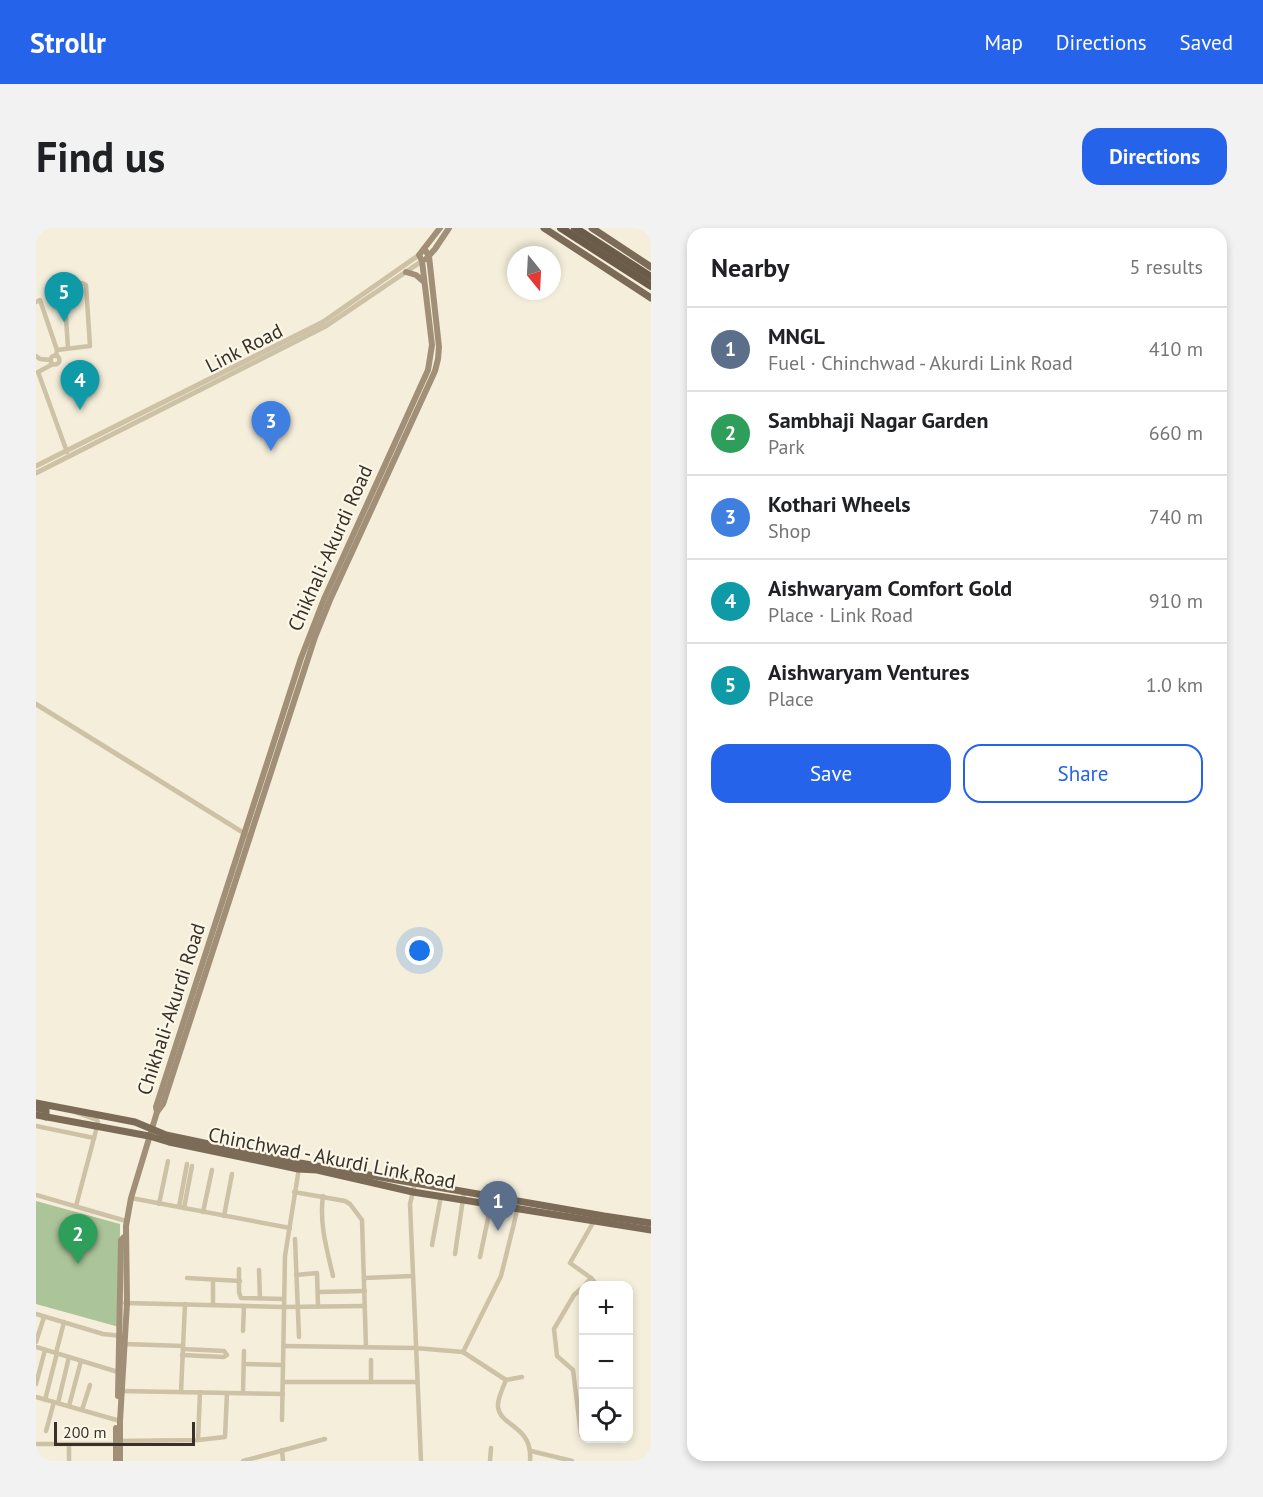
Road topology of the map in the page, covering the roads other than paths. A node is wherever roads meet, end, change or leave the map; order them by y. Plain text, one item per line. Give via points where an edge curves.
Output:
1 (449, 228) edge
2 (544, 228) edge
3 (561, 228) edge
4 (575, 228) edge
5 (592, 228) edge
6 (440, 229) edge
7 (427, 253) junction
8 (421, 258) junction
9 (650, 266) edge
10 (406, 272) junction
11 (651, 277) edge
12 (424, 284) junction
13 (651, 286) edge
14 (364, 295) junction
15 (651, 298) edge
16 (36, 302) edge
17 (68, 348) junction
18 (56, 353) junction
19 (36, 356) edge
20 (52, 362) junction
21 (37, 370) edge
22 (68, 453) junction
23 (36, 466) edge
24 (36, 473) edge
25 (310, 642) junction
26 (36, 704) edge
27 (246, 834) junction
28 (36, 1103) edge
29 (36, 1108) edge
30 (74, 1110) junction
31 (36, 1115) edge
32 (46, 1117) junction
33 (36, 1126) edge
34 (97, 1126) junction
35 (150, 1132) junction
36 (94, 1138) junction
37 (168, 1161) dead end
38 (190, 1165) dead end
39 (299, 1166) junction
40 (212, 1170) dead end
41 (232, 1174) dead end
42 (414, 1188) junction
43 (294, 1192) junction
44 (36, 1195) edge
45 (323, 1196) junction
46 (441, 1196) junction
47 (464, 1196) junction
48 (131, 1198) junction
49 (159, 1203) junction
50 (491, 1204) junction
51 (518, 1205) junction
52 (76, 1206) junction
53 (181, 1208) junction
54 (203, 1212) junction
55 (224, 1216) junction
56 (126, 1221) junction
57 (594, 1221) junction
58 (651, 1223) edge
59 (290, 1228) junction
60 (651, 1230) edge
61 (125, 1236) junction
62 (295, 1239) dead end
63 (432, 1245) dead end
64 (455, 1254) dead end
65 (480, 1257) dead end
66 (239, 1269) dead end
67 (259, 1270) dead end
68 (296, 1275) junction
69 (333, 1276) dead end
70 (413, 1276) junction
71 (187, 1278) dead end
72 (364, 1278) junction
73 (591, 1278) junction
74 (213, 1280) junction
75 (240, 1281) junction
76 (588, 1281) edge
77 (594, 1281) edge
78 (579, 1290) edge
79 (353, 1291) junction
80 (365, 1291) junction
81 (318, 1292) junction
82 (260, 1298) junction
83 (284, 1299) junction
84 (119, 1302) junction
85 (127, 1303) junction
86 (185, 1304) junction
87 (213, 1305) junction
88 (353, 1305) junction
89 (365, 1305) junction
90 (244, 1306) junction
91 (298, 1306) junction
92 (318, 1306) junction
93 (284, 1307) junction
94 (36, 1314) edge
95 (44, 1317) junction
96 (64, 1322) junction
97 (243, 1331) dead end
98 (122, 1336) junction
99 (299, 1337) dead end
100 (36, 1342) edge
101 (124, 1344) junction
102 (36, 1347) edge
103 (284, 1347) junction
104 (366, 1347) junction
105 (415, 1348) junction
106 (45, 1350) junction
107 (183, 1350) junction
108 (244, 1351) dead end
109 (463, 1352) junction
110 (56, 1353) junction
111 (69, 1357) junction
112 (371, 1360) dead end
113 (81, 1361) junction
114 (244, 1364) junction
115 (283, 1365) junction
116 (118, 1372) junction
117 (522, 1377) dead end
118 (506, 1380) junction
119 (283, 1382) junction
120 (371, 1382) junction
121 (416, 1382) junction
122 (36, 1384) edge
123 (90, 1385) dead end
124 (120, 1391) junction
125 (181, 1392) junction
126 (200, 1392) junction
127 (227, 1393) junction
128 (243, 1393) junction
129 (282, 1394) junction
130 (36, 1397) edge
131 (45, 1400) junction
132 (56, 1403) junction
133 (69, 1406) junction
134 (82, 1410) junction
135 (579, 1419) edge
136 (119, 1420) junction
137 (282, 1420) dead end
138 (46, 1431) dead end
139 (325, 1439) dead end
140 (198, 1440) junction
141 (118, 1442) junction
142 (36, 1443) edge
143 (69, 1444) junction
144 (491, 1448) dead end
145 (282, 1450) junction
146 (531, 1451) junction
147 (69, 1461) edge
148 (118, 1461) edge
149 (244, 1461) edge
150 (283, 1461) edge
151 (421, 1461) edge
152 (490, 1461) edge
153 (530, 1461) edge
154 (572, 1461) edge

1 - 7 main road, Link Road
2 - 15 main road
3 - 13 highway
4 - 11 highway
5 - 9 main road
6 - 7 main road, Link Road
7 - 8 main road, Link Road
7 - 25 main road, Chikhali-Akurdi Road via 439,347 435,371
8 - 10 street, Link Road
8 - 12 main road, Chikhali-Akurdi Road
8 - 14 street, Link Road
10 - 12 main road via 422,278
10 - 14 street, Link Road
12 - 25 main road, Chikhali-Akurdi Road via 432,345 428,370
14 - 22 street, Link Road via 326,326
16 - 18 street via 40,300
17 - 17 street via 90,346 86,285 82,283 66,284 64,288
17 - 18 street
18 - 20 street via 59,363
19 - 20 street
20 - 21 street
21 - 22 street
22 - 23 street, Link Road
22 - 24 street, Link Road
25 - 27 main road, Chikhali-Akurdi Road
26 - 27 street
27 - 35 main road, Chikhali-Akurdi Road via 163,1104
28 - 30 main road
29 - 32 main road via 46,1110
30 - 34 street via 97,1120
30 - 35 main road via 135,1122
31 - 32 main road
32 - 34 main road
33 - 36 street
34 - 35 main road
34 - 36 street
35 - 39 main road, Chinchwad - Akurdi Link Road
35 - 48 main road, Chikhali-Akurdi Road
36 - 52 street
37 - 49 street
38 - 53 street
39 - 42 main road, Chinchwad - Akurdi Link Road
39 - 43 street
40 - 54 street
41 - 55 street
42 - 46 main road, Chinchwad - Akurdi Link Road
42 - 47 main road, Chinchwad - Akurdi Link Road
42 - 70 street via 410,1204
43 - 45 street
43 - 59 street
44 - 52 street
45 - 69 street via 323,1228
45 - 72 street via 345,1201 359,1214 363,1226
46 - 47 main road, Chinchwad - Akurdi Link Road
46 - 63 street
47 - 50 main road, Chinchwad - Akurdi Link Road
47 - 51 main road, Chinchwad - Akurdi Link Road
47 - 64 street
48 - 49 street
48 - 56 main road, Chikhali-Akurdi Road
49 - 53 street
50 - 51 main road, Chinchwad - Akurdi Link Road
50 - 65 street
51 - 57 main road, Chinchwad - Akurdi Link Road
51 - 58 main road, Chinchwad - Akurdi Link Road
51 - 109 street via 501,1276
52 - 56 street
53 - 54 street
54 - 55 street
55 - 59 street
56 - 61 main road, Chikhali-Akurdi Road
57 - 60 main road, Chinchwad - Akurdi Link Road
57 - 73 street via 570,1263
59 - 83 street
61 - 84 main road via 121,1240
61 - 85 main road
62 - 68 street
66 - 75 street
67 - 82 street
68 - 81 street via 316,1273
68 - 91 street
70 - 72 street
70 - 105 street
71 - 74 street
72 - 80 street
73 - 76 street
73 - 77 street
74 - 75 street
74 - 87 street
75 - 82 street via 241,1298
78 - 135 street via 554,1335 557,1356 573,1370
79 - 80 street
79 - 81 street
79 - 88 street
80 - 89 street
81 - 92 street
82 - 83 street
83 - 93 street
84 - 85 street
84 - 98 main road
85 - 86 street
85 - 98 main road
86 - 87 street
86 - 107 street
87 - 90 street
88 - 89 street
88 - 92 street
89 - 104 street
90 - 93 street
90 - 97 street
91 - 92 street
91 - 93 street
91 - 99 street
93 - 103 street
94 - 95 street
95 - 96 street
95 - 100 street
96 - 98 street
96 - 110 street
98 - 101 main road
98 - 116 main road
101 - 107 street
101 - 124 main road
102 - 106 street
103 - 104 street
103 - 115 street
104 - 105 street
105 - 109 street
105 - 121 street
106 - 110 street
106 - 122 street
107 - 107 street via 226,1357 227,1355 224,1352
107 - 125 street
108 - 114 street
109 - 118 street
110 - 111 street
110 - 131 street
111 - 113 street
111 - 132 street
112 - 120 street
113 - 116 street
113 - 133 street
114 - 115 street
114 - 128 street
115 - 119 street
116 - 124 main road
117 - 118 street
118 - 146 street via 497,1405 499,1412 529,1440
119 - 120 street
119 - 129 street
120 - 121 street
121 - 151 street
123 - 134 street
124 - 125 street
124 - 136 main road
125 - 126 street
126 - 127 street
126 - 140 street
127 - 128 street
127 - 140 street via 225,1437
128 - 129 street
129 - 137 street
130 - 131 street
131 - 132 street
132 - 133 street
132 - 138 street
133 - 134 street
134 - 136 street
136 - 141 main road
139 - 145 street
140 - 141 street
141 - 143 street
141 - 148 main road
142 - 143 street
143 - 147 street
144 - 152 street
145 - 149 street
145 - 150 street
146 - 153 street
146 - 154 street

